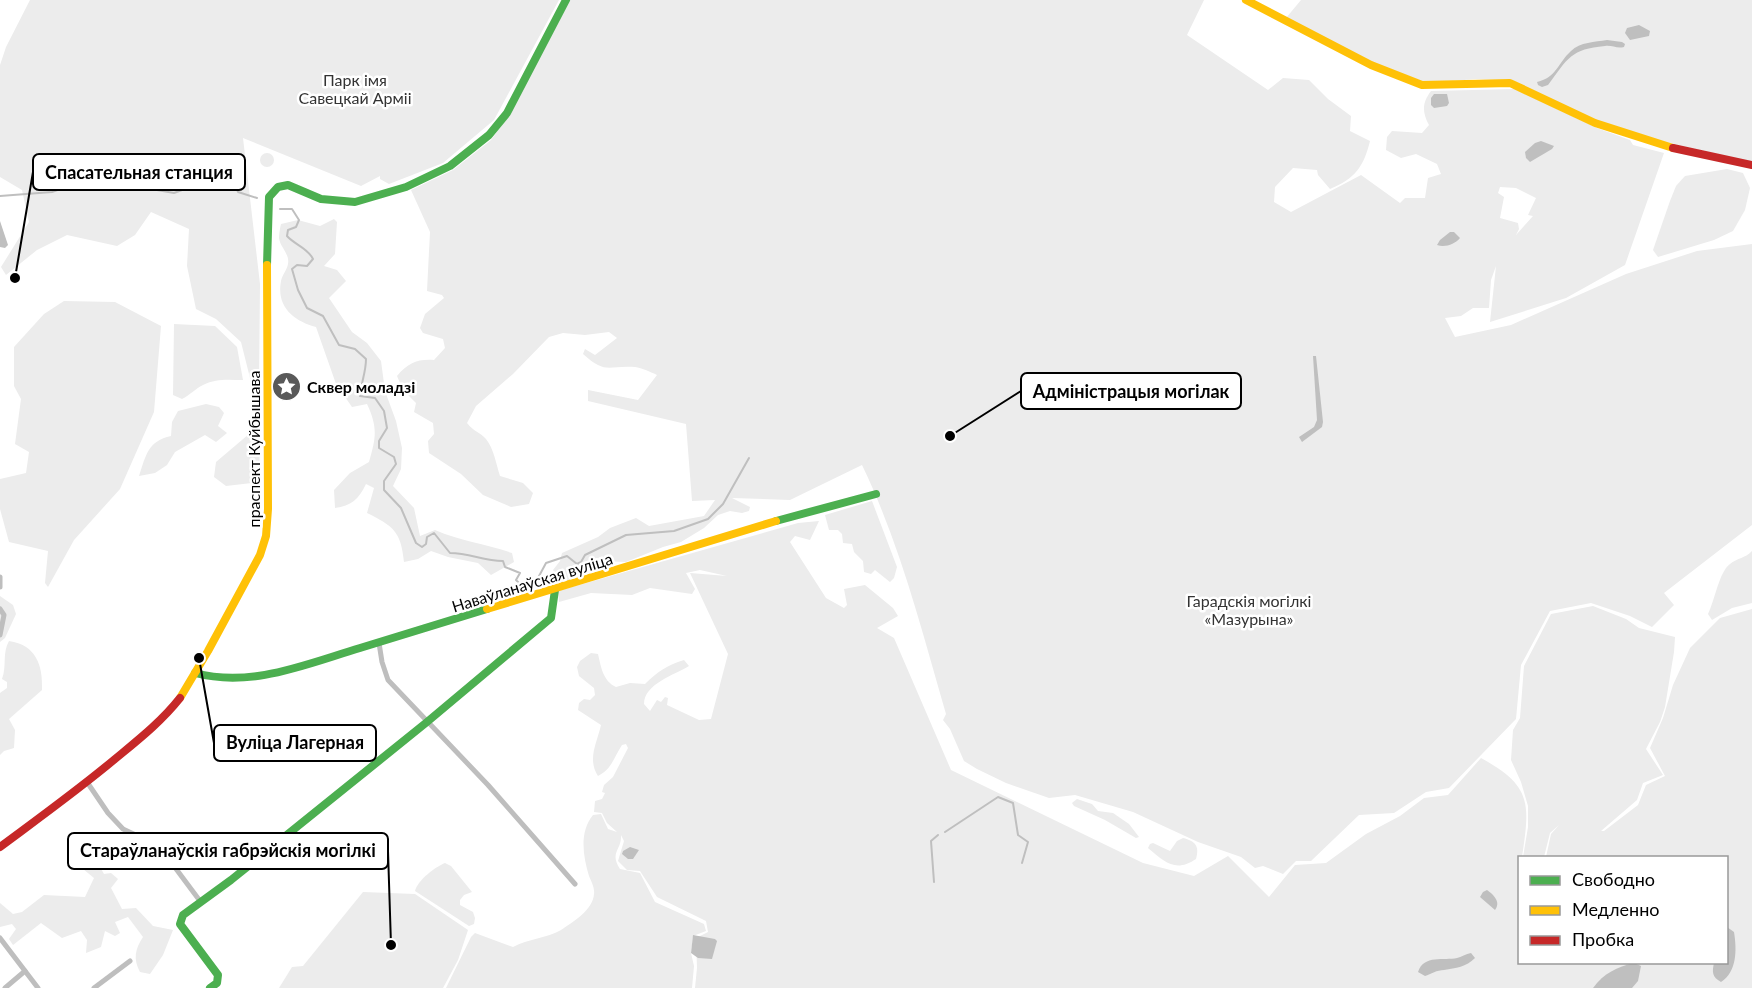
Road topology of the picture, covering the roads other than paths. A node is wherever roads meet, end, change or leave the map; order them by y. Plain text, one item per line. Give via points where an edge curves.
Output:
1 (566, 0) edge
2 (1246, 0) edge
3 (1752, 165) edge
4 (876, 494) dead end
5 (555, 590) junction
6 (0, 609) edge
7 (0, 635) edge
8 (379, 643) junction
9 (195, 673) junction
10 (427, 722) junction
11 (87, 782) junction
12 (0, 847) edge
13 (575, 884) dead end
14 (200, 901) junction
15 (0, 938) edge
16 (130, 961) dead end
17 (26, 971) junction
18 (5, 988) edge
19 (38, 988) edge
20 (94, 988) edge
21 (210, 988) edge

1 - 9 street, праспект Куйбышава via 507,113 489,135 450,166 406,187 355,202 321,199 288,185 278,187 269,197 266,536 260,555
2 - 3 street via 1371,65 1422,85 1510,83 1595,123 1636,137
4 - 5 street, Наваўланаўская вуліца
5 - 8 street, Наваўланаўская вуліца
5 - 10 street via 551,618
6 - 7 street via 4,615
8 - 9 street, Наваўланаўская вуліца via 242,680
8 - 10 street via 388,680
9 - 11 street, праспект Куйбышава via 167,714
10 - 13 street
10 - 14 street
11 - 12 street, праспект Куйбышава
11 - 14 street via 123,829 159,846
14 - 21 street via 183,915 180,924 218,975
15 - 17 street
16 - 20 street
17 - 18 street
17 - 19 street

